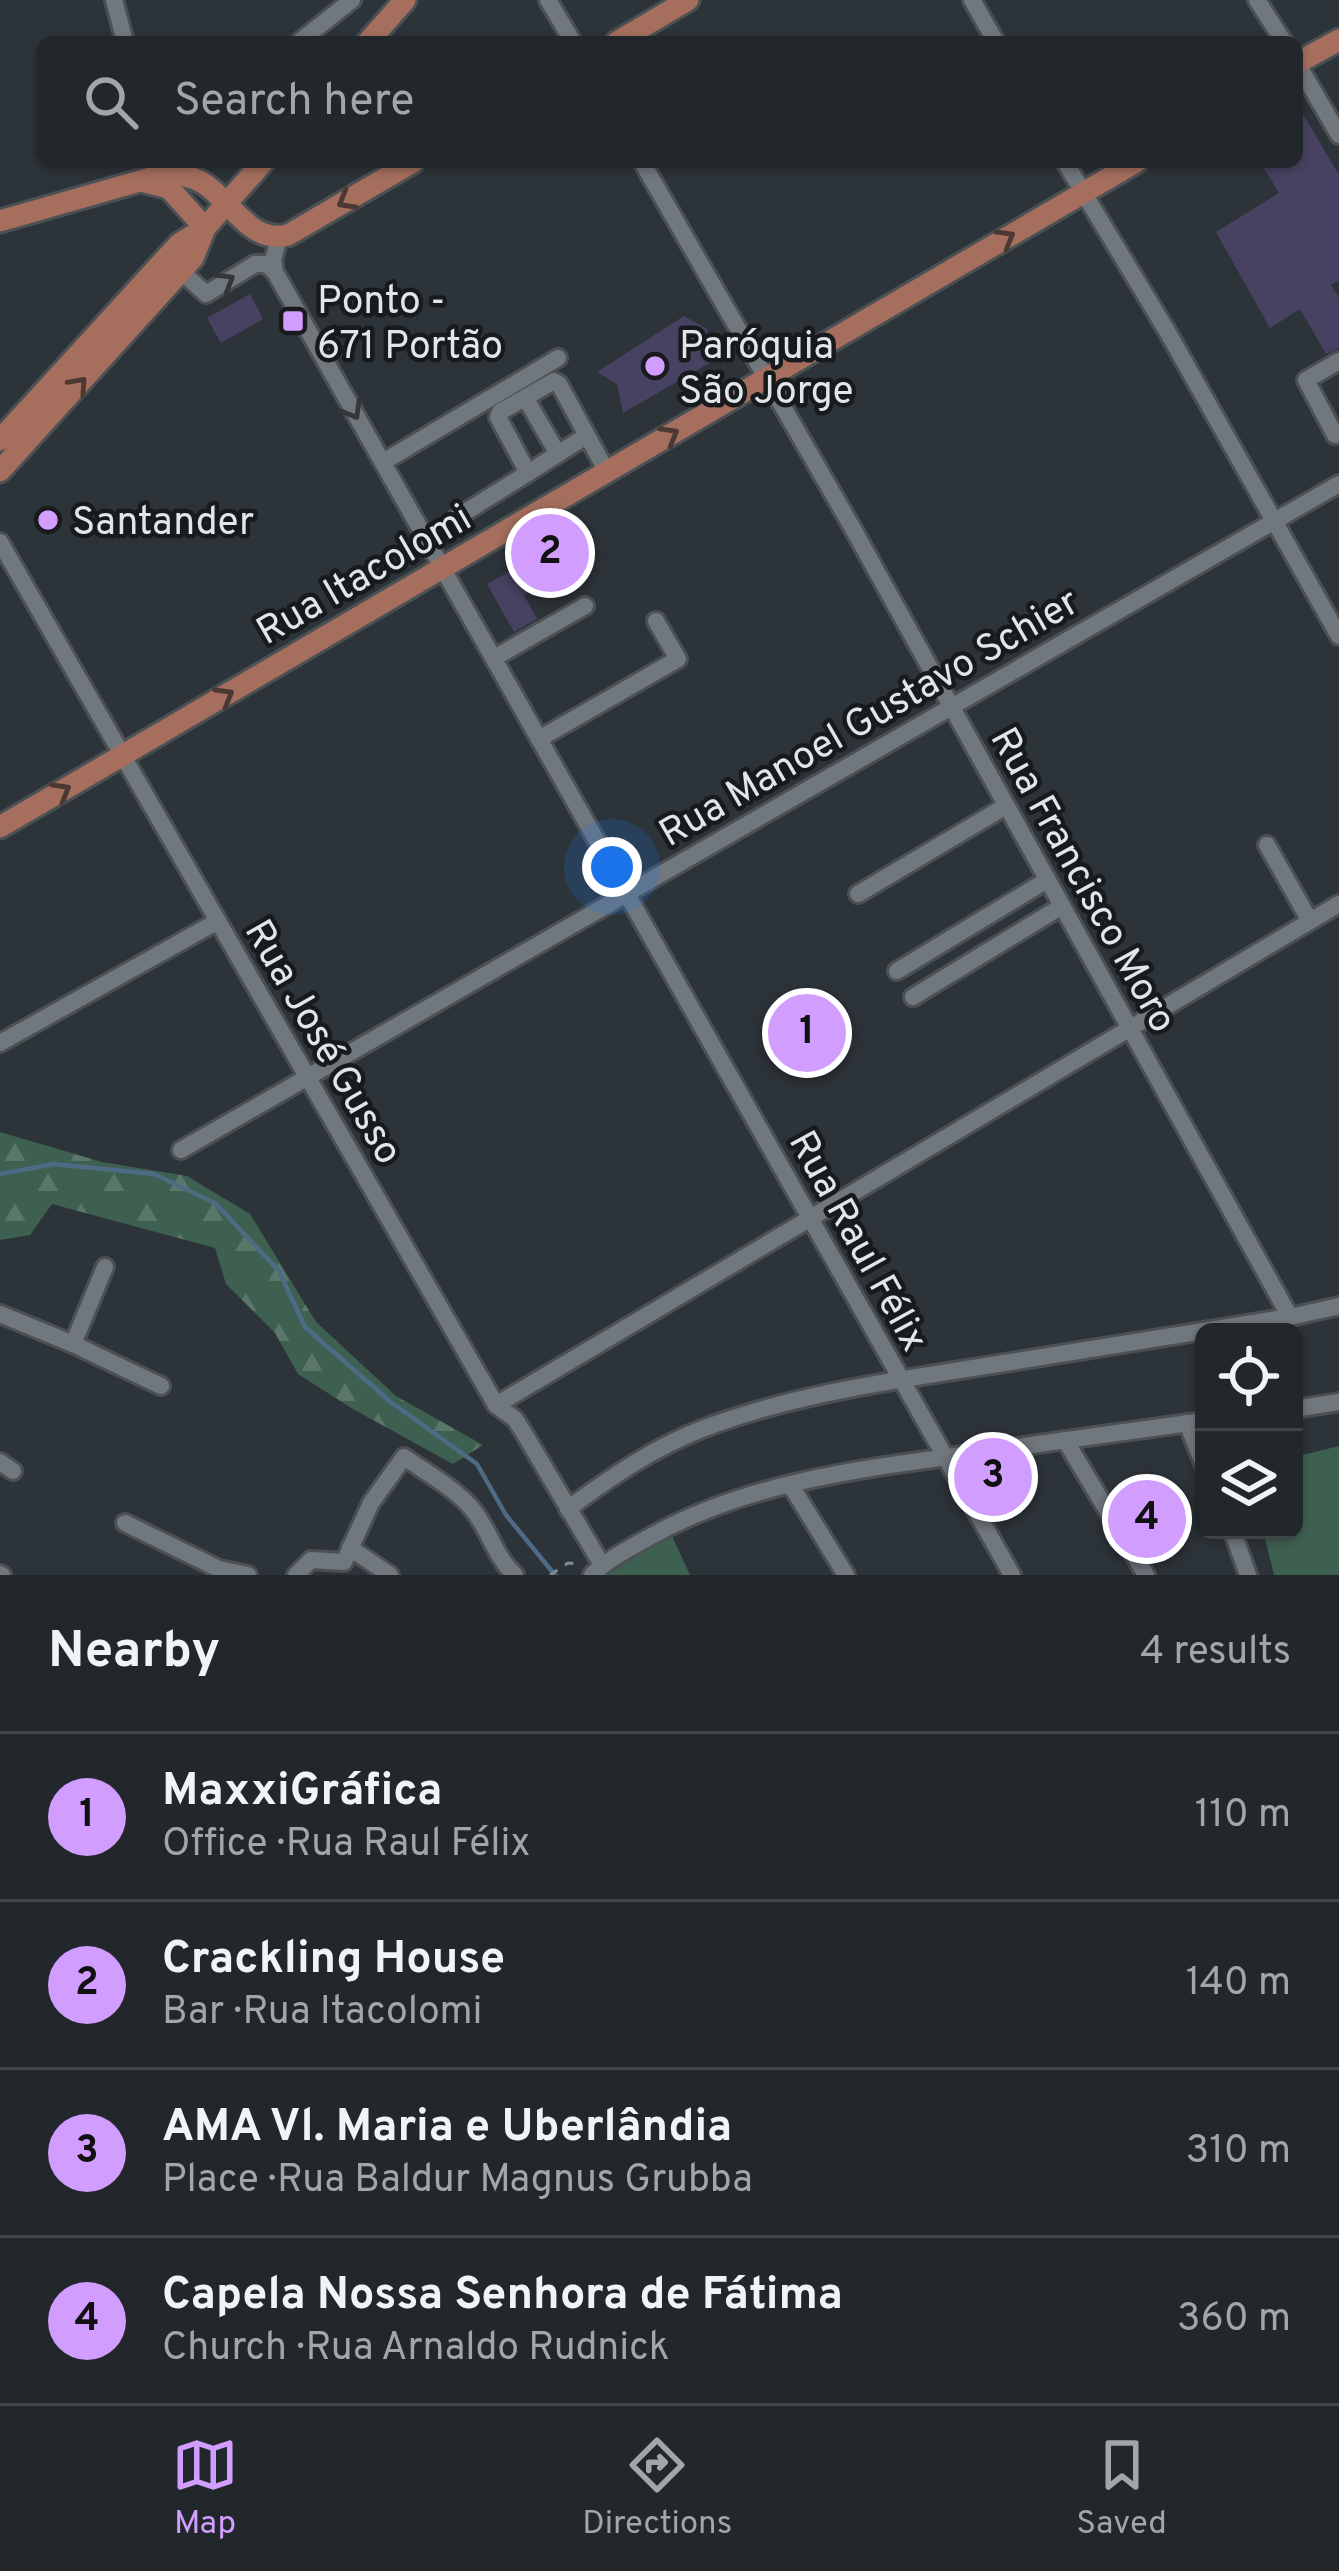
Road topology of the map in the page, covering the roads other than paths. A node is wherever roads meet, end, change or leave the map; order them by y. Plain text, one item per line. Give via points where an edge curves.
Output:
1 (114, 0) edge
2 (352, 0) edge
3 (405, 0) edge
4 (548, 0) edge
5 (688, 0) edge
6 (972, 0) edge
7 (1258, 0) edge
8 (123, 36) edge
9 (307, 36) edge
10 (373, 36) edge
11 (569, 36) edge
12 (627, 36) edge
13 (993, 36) edge
14 (1280, 36) edge
15 (1339, 40) edge
16 (1303, 60) edge
17 (1303, 73) edge
18 (1339, 135) edge
19 (160, 168) edge
20 (258, 168) edge
21 (403, 168) edge
22 (645, 168) edge
23 (1068, 168) edge
24 (1126, 168) edge
25 (139, 183) junction
26 (1083, 193) junction
27 (226, 203) junction
28 (0, 221) edge
29 (205, 228) junction
30 (279, 238) junction
31 (181, 271) junction
32 (275, 272) junction
33 (558, 358) dead end
34 (1339, 361) edge
35 (767, 378) junction
36 (526, 399) junction
37 (1339, 433) edge
38 (586, 436) junction
39 (0, 440) edge
40 (558, 454) junction
41 (383, 462) junction
42 (0, 471) edge
43 (607, 472) junction
44 (528, 473) junction
45 (1339, 484) edge
46 (456, 518) dead end
47 (1274, 521) junction
48 (0, 542) edge
49 (443, 568) junction
50 (585, 606) dead end
51 (656, 621) dead end
52 (1339, 636) edge
53 (494, 658) junction
54 (951, 707) junction
55 (539, 740) junction
56 (124, 755) junction
57 (1006, 806) junction
58 (0, 827) edge
59 (1267, 844) dead end
60 (1047, 880) junction
61 (627, 894) junction
62 (858, 894) dead end
63 (1339, 904) edge
64 (1061, 906) junction
65 (218, 921) junction
66 (1310, 921) junction
67 (896, 971) dead end
68 (913, 997) dead end
69 (1130, 1028) junction
70 (0, 1043) edge
71 (308, 1077) junction
72 (181, 1150) dead end
73 (810, 1218) junction
74 (105, 1267) dead end
75 (1339, 1306) edge
76 (0, 1314) edge
77 (1289, 1317) junction
78 (73, 1344) junction
79 (902, 1380) junction
80 (161, 1386) dead end
81 (1339, 1402) edge
82 (496, 1405) junction
83 (1303, 1407) edge
84 (1195, 1422) edge
85 (1065, 1440) junction
86 (945, 1457) junction
87 (790, 1484) junction
88 (568, 1509) junction
89 (124, 1523) dead end
90 (1235, 1539) edge
91 (350, 1548) junction
92 (597, 1570) edge
93 (248, 1575) edge
94 (296, 1575) edge
95 (390, 1575) edge
96 (515, 1575) edge
97 (846, 1575) edge
98 (1012, 1575) edge
99 (1145, 1575) edge
100 (1248, 1575) edge

1 - 8 street
2 - 9 street
3 - 10 main road
4 - 11 street
5 - 12 main road
6 - 13 street
7 - 14 street
15 - 16 main road
17 - 18 street
19 - 25 main road
19 - 27 main road via 194,178
20 - 27 main road
21 -> 30 main road
22 - 35 street, Rua Francisco Moro
23 - 26 street
24 - 26 main road, Rua Itacolomi
25 - 28 main road
25 - 29 main road via 169,188
35 -> 26 main road, Rua Itacolomi
26 - 47 street
27 - 29 main road
27 - 30 main road via 257,232
29 - 31 main road
29 - 39 main road via 179,244
30 - 32 street
31 -> 32 street via 206,294 255,264
42 -> 31 main road
32 -> 41 street, Rua Raul Félix
33 - 41 street
34 - 37 street via 1306,380
43 -> 35 main road, Rua Itacolomi
35 - 54 street, Rua Francisco Moro
36 - 38 street via 559,384
36 - 40 street
36 - 44 street via 498,417
38 - 40 street
38 - 43 street
40 - 44 street
41 - 49 street, Rua Raul Félix
43 - 49 main road, Rua Itacolomi
44 - 46 street
45 - 47 street, Rua Manoel Gustavo Schier
47 - 52 street
47 - 54 street, Rua Manoel Gustavo Schier
48 - 56 street, Rua José Gusso
49 - 53 street, Rua Raul Félix
56 -> 49 main road, Rua Itacolomi
50 - 53 street
51 - 55 street via 678,658
53 - 55 street, Rua Raul Félix
54 - 57 street, Rua Francisco Moro
54 - 61 street, Rua Manoel Gustavo Schier
55 - 61 street, Rua Raul Félix
58 -> 56 main road, Rua Itacolomi
56 - 65 street, Rua José Gusso
57 - 60 street, Rua Francisco Moro
57 - 62 street
59 - 66 street
60 - 64 street, Rua Francisco Moro
60 - 67 street
61 - 71 street, Rua Manoel Gustavo Schier
61 - 73 street, Rua Raul Félix
63 - 66 street
64 - 68 street
64 - 69 street, Rua Francisco Moro
65 - 70 street
65 - 71 street, Rua José Gusso
66 - 69 street
69 - 73 street
69 - 77 street, Rua Francisco Moro
71 - 72 street, Rua Manoel Gustavo Schier
71 - 82 street, Rua José Gusso
73 - 79 street, Rua Raul Félix
73 - 82 street
74 - 78 street
75 - 77 street
76 - 78 street
77 - 79 street
78 - 80 street
79 - 86 street, Rua Raul Félix
79 - 88 street via 700,1430
81 - 83 street
82 - 88 street, Rua José Gusso via 524,1432
84 - 85 street
85 - 86 street
85 - 99 street
86 - 87 street
86 - 98 street, Rua Raul Félix
87 - 92 street via 709,1509
87 - 97 street
88 - 92 street, Rua José Gusso
89 - 93 street
90 - 100 street
91 - 94 street via 344,1562 310,1560
91 - 95 street
91 - 96 street via 404,1457 465,1501

